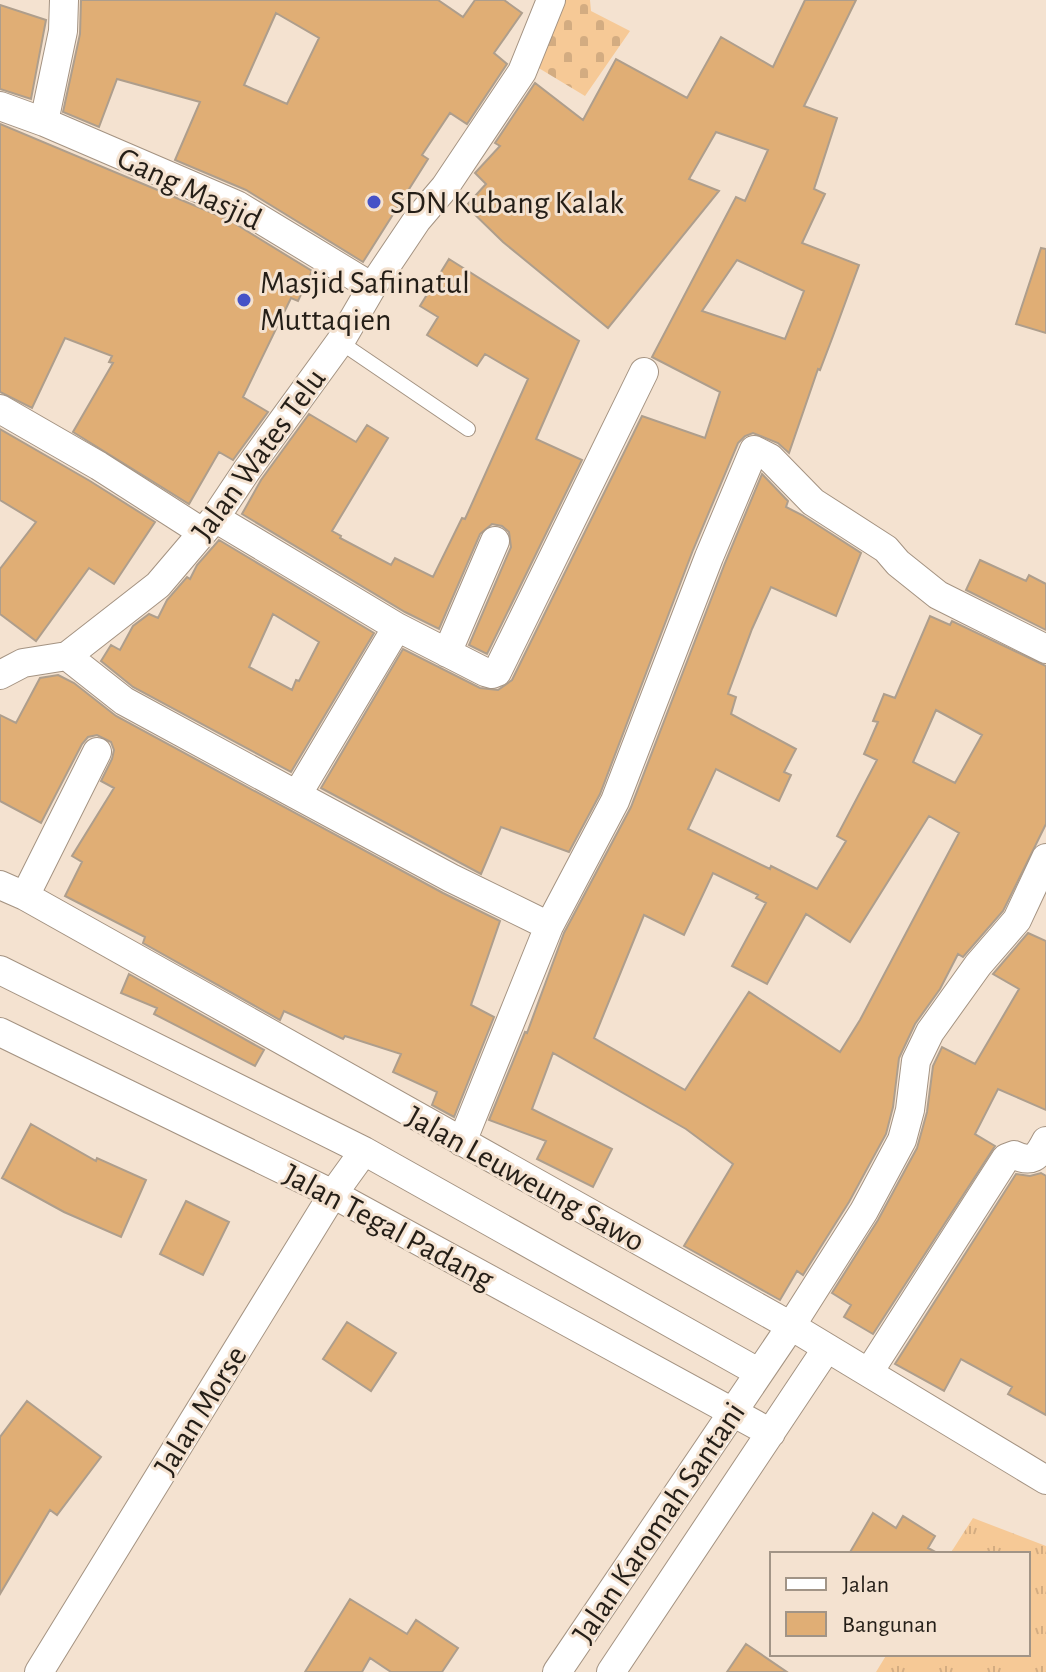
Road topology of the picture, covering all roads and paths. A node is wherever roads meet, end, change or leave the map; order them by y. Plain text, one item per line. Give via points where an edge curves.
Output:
1 (64, 0) edge
2 (549, 1) edge
3 (0, 106) edge
4 (44, 122) junction
5 (372, 287) junction
6 (340, 342) junction
7 (644, 372) dead end
8 (0, 409) edge
9 (468, 429) dead end
10 (208, 525) junction
11 (495, 541) dead end
12 (397, 627) junction
13 (1046, 649) edge
14 (447, 653) junction
15 (67, 656) junction
16 (0, 675) edge
17 (97, 752) dead end
18 (297, 795) junction
19 (1046, 858) edge
20 (12, 891) edge
21 (549, 926) junction
22 (0, 970) edge
23 (0, 1032) edge
24 (1046, 1141) edge
25 (462, 1142) junction
26 (364, 1151) junction
27 (333, 1194) junction
28 (791, 1326) junction
29 (827, 1348) junction
30 (758, 1372) junction
31 (869, 1372) junction
32 (731, 1412) junction
33 (771, 1433) junction
34 (1046, 1480) edge
35 (39, 1672) edge
36 (557, 1672) edge
37 (611, 1672) edge

1 - 4 street via 63,31
2 - 5 street, Jalan Wates Telu via 522,72
3 - 4 street, Gang Masjid
4 - 5 street, Gang Masjid via 237,205
5 - 6 street, Jalan Wates Telu
6 - 9 lane
6 - 10 street, Jalan Wates Telu
7 - 14 street via 497,672 485,672
8 - 10 street
10 - 12 street
10 - 15 street, Jalan Wates Telu via 158,585
11 - 14 street
12 - 14 street
12 - 18 street
13 - 21 street via 938,595 886,549 813,502 770,458 754,450 615,801
15 - 16 street, Jalan Wates Telu via 23,663
15 - 18 street via 124,701
17 - 20 street
18 - 21 street
19 - 28 street, Jalan Karomah Santani via 1017,920 930,1032 916,1061 902,1140
20 - 25 street, Jalan Leuweung Sawo
21 - 25 street
22 - 26 street, Jalan Tegal Padang
23 - 27 street, Jalan Tegal Padang
24 - 31 street via 1032,1159 1006,1158
25 - 28 street, Jalan Leuweung Sawo
26 - 27 street, Jalan Morse
26 - 30 street, Jalan Tegal Padang
27 - 32 street, Jalan Tegal Padang
27 - 35 street, Jalan Morse
28 - 29 street, Jalan Leuweung Sawo
28 - 30 street, Jalan Karomah Santani
29 - 31 street, Jalan Leuweung Sawo
29 - 33 street, Jalan Karomah Santani
30 - 32 street, Jalan Karomah Santani
31 - 34 street, Jalan Leuweung Sawo
32 - 33 street, Jalan Tegal Padang
32 - 36 street, Jalan Karomah Santani
33 - 37 street, Jalan Karomah Santani

